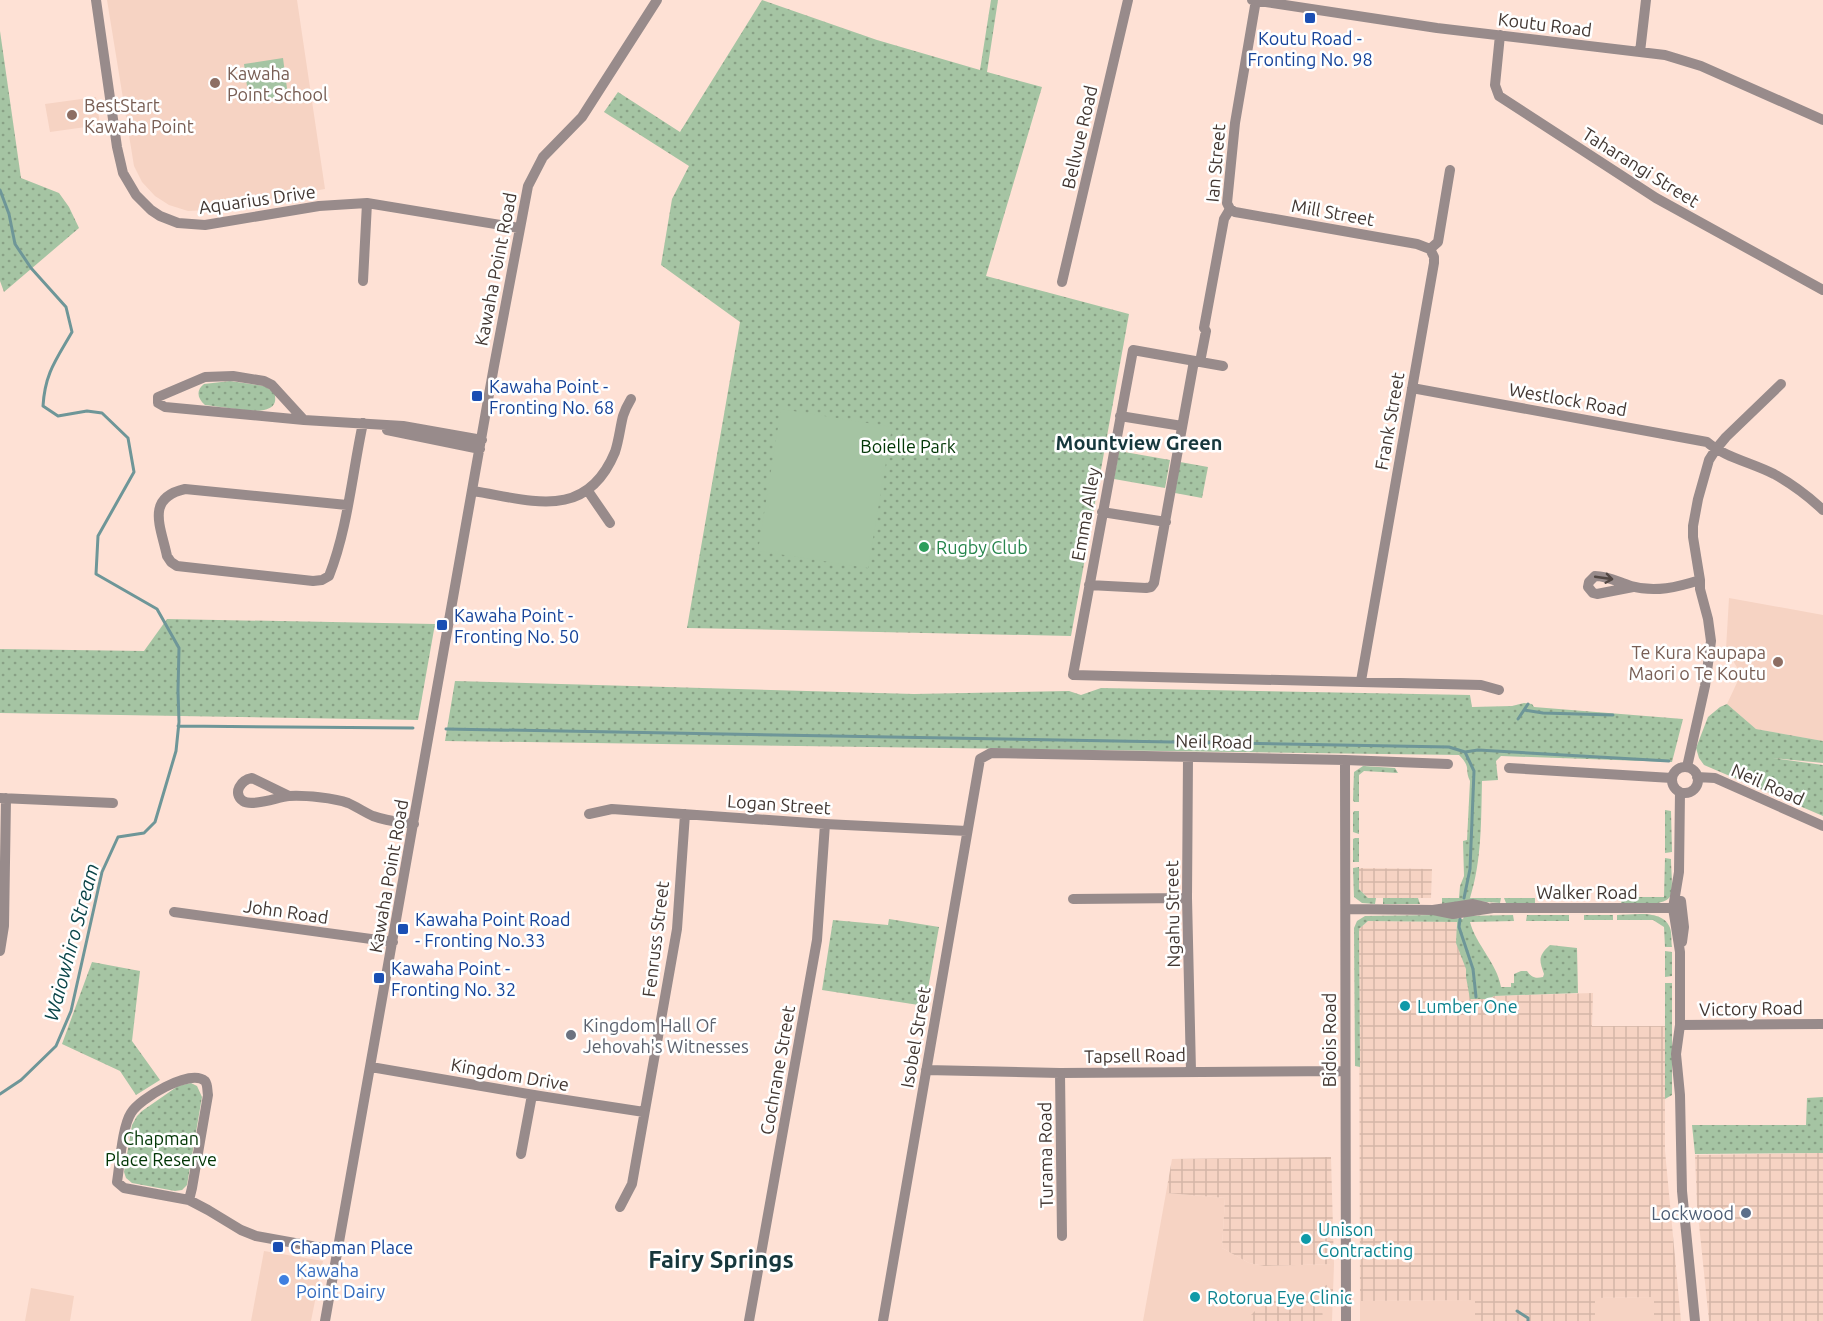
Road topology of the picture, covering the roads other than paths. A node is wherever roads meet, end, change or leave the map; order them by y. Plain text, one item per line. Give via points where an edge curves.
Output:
1 (96, 0) edge
2 (657, 0) edge
3 (1128, 0) edge
4 (1254, 0) edge
5 (1646, 0) edge
6 (1500, 35) junction
7 (1640, 52) junction
8 (1823, 120) edge
9 (1450, 170) dead end
10 (367, 203) junction
11 (1230, 209) junction
12 (519, 228) junction
13 (1430, 249) junction
14 (363, 281) dead end
15 (1062, 282) dead end
16 (1823, 290) edge
17 (1197, 361) junction
18 (1223, 366) dead end
19 (1781, 384) dead end
20 (1412, 388) junction
21 (631, 399) dead end
22 (1120, 416) junction
23 (304, 420) junction
24 (363, 423) junction
25 (1182, 426) junction
26 (481, 445) junction
27 (1716, 449) junction
28 (472, 491) junction
29 (588, 491) junction
30 (347, 505) junction
31 (1823, 510) edge
32 (1102, 512) junction
33 (1166, 522) junction
34 (610, 523) dead end
35 (1700, 580) junction
36 (1089, 585) junction
37 (1633, 587) dead end
38 (1361, 681) junction
39 (1499, 690) dead end
40 (1188, 757) junction
41 (980, 759) joint
42 (1345, 760) junction
43 (1448, 764) dead end
44 (1688, 767) junction
45 (1509, 768) dead end
46 (1697, 777) junction
47 (1672, 778) junction
48 (1680, 792) junction
49 (289, 796) dead end
50 (3, 798) edge
51 (113, 803) dead end
52 (589, 814) dead end
53 (685, 814) junction
54 (414, 824) junction
55 (825, 824) junction
56 (1823, 826) edge
57 (967, 831) junction
58 (1187, 898) junction
59 (1073, 899) dead end
60 (1677, 908) junction
61 (1346, 909) junction
62 (174, 912) dead end
63 (393, 942) junction
64 (0, 951) edge
65 (1823, 1024) edge
66 (1680, 1025) junction
67 (371, 1067) junction
68 (926, 1070) junction
69 (1191, 1071) junction
70 (1345, 1071) junction
71 (1060, 1073) junction
72 (532, 1095) junction
73 (644, 1112) junction
74 (521, 1154) dead end
75 (189, 1200) junction
76 (620, 1206) dead end
77 (1062, 1236) dead end
78 (339, 1251) junction
79 (327, 1317) edge
80 (749, 1321) edge
81 (883, 1321) edge
82 (1346, 1321) edge
83 (1695, 1321) edge

1 - 10 street, Aquarius Drive via 120,161 129,185 151,210 178,223 205,225 319,206
2 - 12 street, Kawaha Point Road via 582,117 534,171
3 - 15 street, Bellvue Road
4 - 6 street, Koutu Road
4 - 11 street, Ian Street via 1235,123 1227,203
5 - 7 street
6 - 7 street, Koutu Road
6 - 16 street, Taharangi Street via 1495,85 1499,96 1656,198
7 - 8 street, Koutu Road via 1691,62
9 - 13 street, Frank Street via 1438,242
10 - 12 street, Aquarius Drive
10 - 14 street
11 - 13 street, Mill Street
11 - 17 street, Ian Street via 1224,219 1206,331
12 - 26 street, Kawaha Point Road
13 - 20 street, Frank Street via 1434,263
17 - 18 street
17 - 22 street, Emma Alley via 1132,350
17 - 25 street, Ian Street
19 - 27 street
20 - 27 street, Westlock Road via 1675,435 1707,442
20 - 38 street, Frank Street
21 - 29 street via 623,414 615,451
22 - 25 street
22 - 32 street, Emma Alley
23 - 23 street via 165,407 158,403 158,397 205,377 233,376 272,385
23 - 24 street
24 - 26 street via 403,426
24 - 30 street
25 - 33 street, Ian Street
26 - 28 street, Kawaha Point Road
27 - 31 street, Westlock Road via 1774,474
27 - 35 street via 1709,460 1693,526
28 - 29 street via 556,502
28 - 54 street, Kawaha Point Road
29 - 34 street
30 - 30 street via 329,576 313,581 177,566 167,556 158,514 164,498 185,489
32 - 33 street
32 - 36 street, Emma Alley
33 - 36 street, Ian Street via 1151,587
35 - 37 street via 1664,589
35 - 44 street via 1711,641
36 - 38 street, Emma Alley via 1073,675
38 - 39 street via 1481,685
40 - 41 street, Neil Road via 991,753
40 - 42 street, Neil Road
40 - 58 street, Ngahu Street
41 - 57 street, Isobel Street
42 - 43 street, Neil Road
42 - 61 street, Bidois Road
44 - 46 street
44 - 47 street via 1678,768
45 - 47 street
46 - 48 street via 1693,790
46 - 56 street, Neil Road via 1715,778
47 - 48 street via 1673,786
48 - 60 street
49 - 54 street via 338,799 372,816
50 - 51 street
50 - 64 street via 4,926
52 - 53 street, Logan Street via 612,809
53 - 55 street, Logan Street
53 - 73 street, Fenruss Street via 677,929
54 - 63 street, Kawaha Point Road
55 - 57 street, Logan Street
55 - 80 street, Cochrane Street via 817,940
57 - 68 street, Isobel Street
58 - 59 street
58 - 69 street, Ngahu Street
60 - 61 street, Walker Road via 1493,908 1453,914 1434,910
60 - 66 street
61 - 70 street, Bidois Road
62 - 63 street, John Road
63 - 67 street, Kawaha Point Road
65 - 66 street, Victory Road
66 - 83 street via 1684,1068 1680,1095 1682,1191
67 - 72 street, Kingdom Drive
67 - 78 street, Kawaha Point Road
68 - 71 street, Tapsell Road
68 - 81 street, Isobel Street
69 - 70 street, Tapsell Road
69 - 71 street, Tapsell Road
70 - 82 street, Bidois Road
71 - 77 street, Turama Road
72 - 73 street, Kingdom Drive
72 - 74 street
73 - 76 street, Fenruss Street via 632,1184
75 - 75 street via 124,1188 117,1182 131,1112 186,1078 205,1082 208,1095
75 - 78 street via 256,1236
78 - 79 street, Kawaha Point Road

